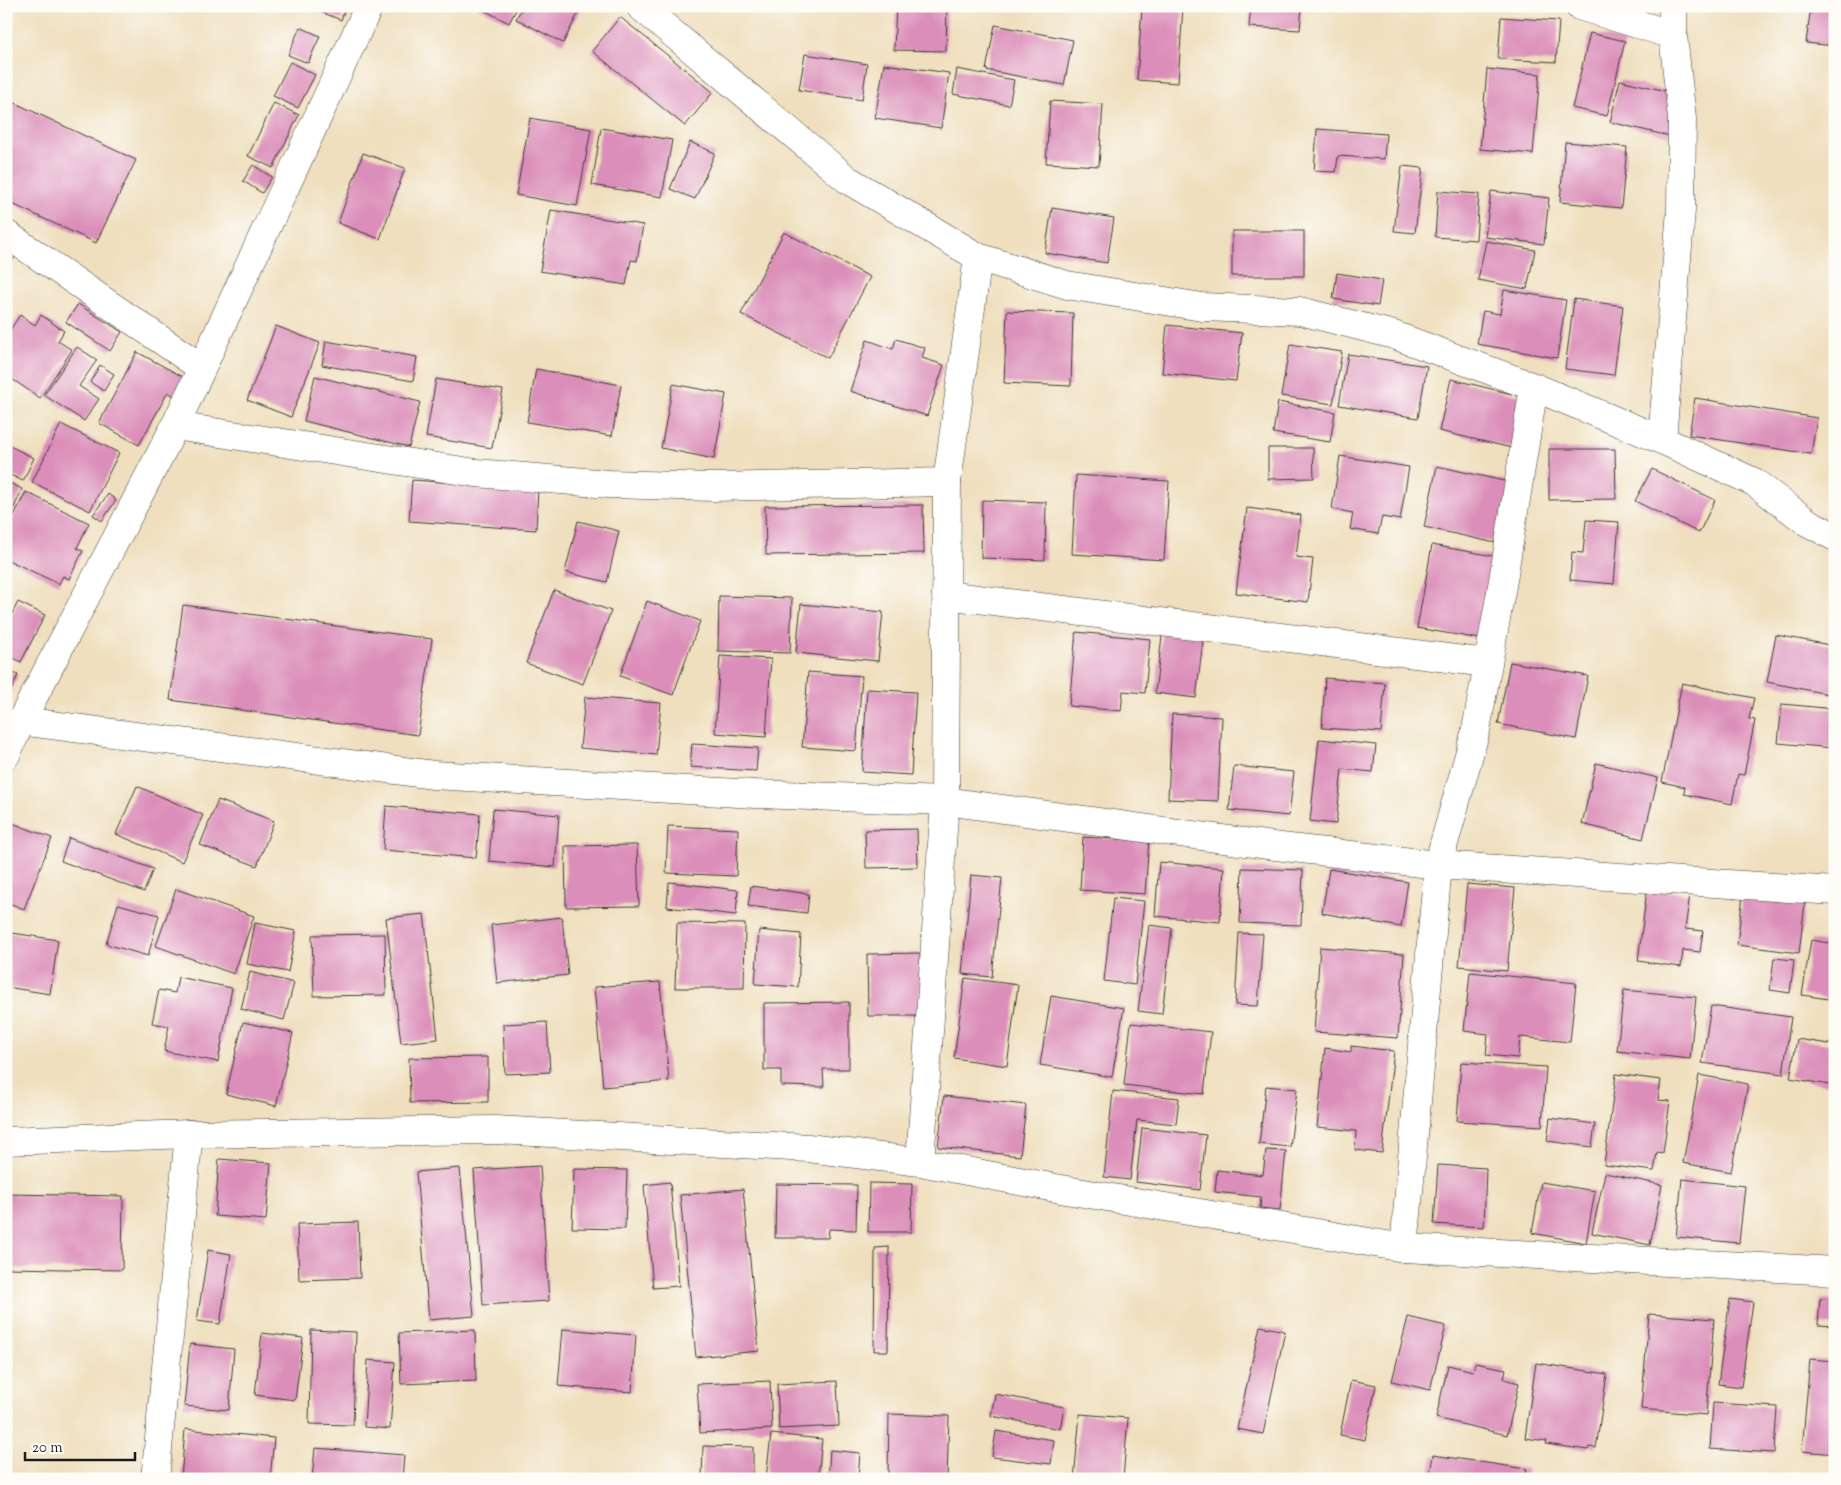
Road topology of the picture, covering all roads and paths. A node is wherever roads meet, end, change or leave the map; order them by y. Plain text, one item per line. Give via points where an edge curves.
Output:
1 (369, 6) edge
2 (640, 6) edge
3 (1579, 6) edge
4 (1673, 6) edge
5 (1673, 34) junction
6 (6, 234) edge
7 (978, 257) junction
8 (202, 368) junction
9 (1534, 387) junction
10 (175, 426) junction
11 (1662, 440) junction
12 (947, 482) junction
13 (1835, 537) edge
14 (946, 595) junction
15 (1488, 663) junction
16 (21, 721) junction
17 (6, 754) edge
18 (945, 801) junction
19 (1438, 865) junction
20 (1835, 891) edge
21 (189, 1134) junction
22 (6, 1141) edge
23 (920, 1162) junction
24 (1404, 1248) junction
25 (1835, 1271) edge
26 (155, 1479) edge

1 - 8 street
2 - 7 street via 848,180
3 - 5 street
4 - 5 street
5 - 11 street via 1682,120 1681,210
6 - 8 street
7 - 9 street via 1077,287 1202,307 1300,311 1394,335
7 - 12 street
8 - 10 street
9 - 11 street
9 - 15 street
10 - 12 street via 476,473 609,484 714,487
10 - 16 street
11 - 13 street via 1754,482 1807,522
12 - 14 street
14 - 15 street
14 - 18 street
15 - 19 street via 1476,730
16 - 17 street
16 - 18 street via 434,775 755,794
18 - 19 street
18 - 23 street
19 - 20 street
19 - 24 street
21 - 22 street
21 - 23 street via 496,1130 808,1148
21 - 26 street
23 - 24 street
24 - 25 street

